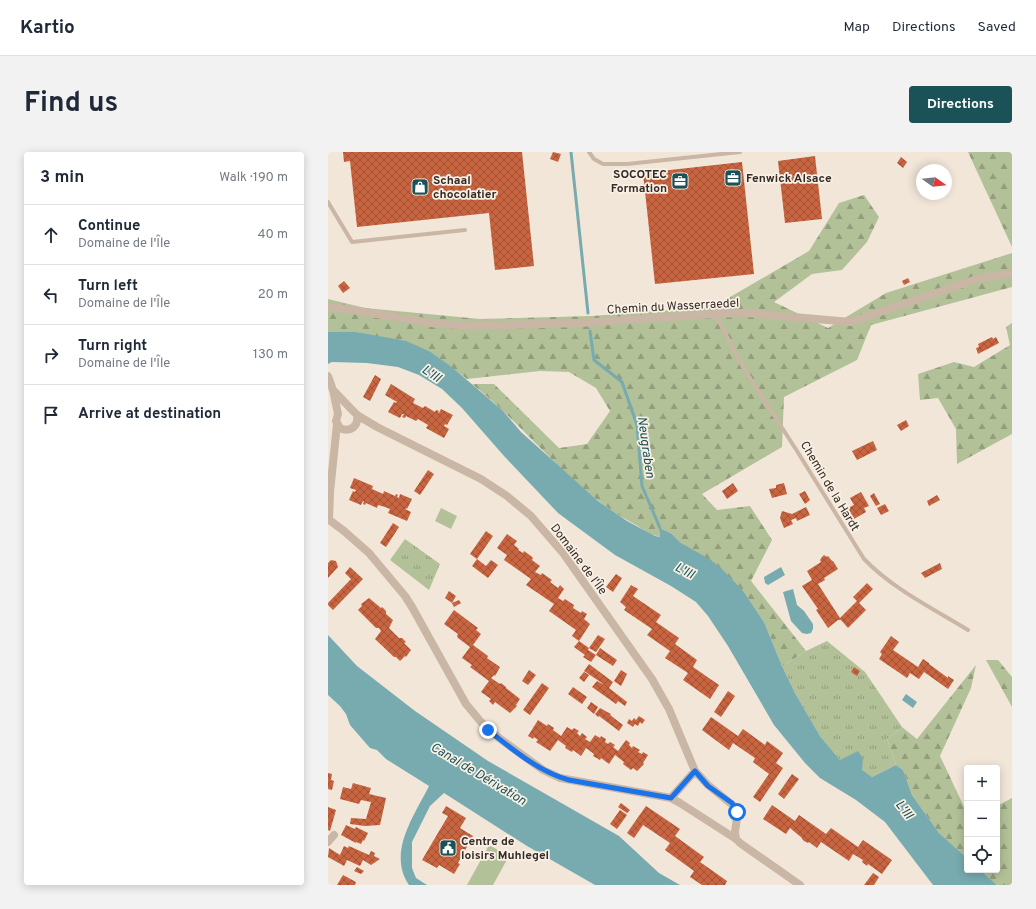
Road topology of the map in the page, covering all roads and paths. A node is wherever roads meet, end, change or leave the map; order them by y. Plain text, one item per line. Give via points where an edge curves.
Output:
1 (589, 152) edge
2 (740, 152) edge
3 (328, 202) edge
4 (465, 230) dead end
5 (1012, 273) edge
6 (328, 307) edge
7 (716, 314) junction
8 (328, 376) edge
9 (333, 390) junction
10 (349, 409) junction
11 (338, 414) junction
12 (357, 415) junction
13 (337, 424) junction
14 (355, 426) junction
15 (377, 427) junction
16 (347, 430) junction
17 (335, 449) junction
18 (329, 520) edge
19 (968, 630) dead end
20 (695, 771) junction
21 (671, 798) junction
22 (334, 835) dead end
23 (736, 839) junction
24 (328, 842) edge
25 (800, 885) edge

1 - 2 lane via 594,160 603,164 627,164
3 - 4 lane via 352,242
5 - 7 street, Chemin du Wasserraedel via 977,279 851,322 746,313
6 - 7 street, Chemin du Wasserraedel via 438,324 478,326 580,323
7 - 19 lane, Chemin de la Hardt via 743,367 864,559 896,587
8 - 9 street, Domaine de l'Île
9 - 10 street, Domaine de l'Île
9 - 11 street, Domaine de l'Île
10 - 11 street via 341,410
10 - 12 street, Domaine de l'Île
11 - 13 street
12 - 14 street
12 - 15 street, Domaine de l'Île
13 - 16 street
13 - 17 street
14 - 15 street, Domaine de l'Île
14 - 16 street
15 - 20 street, Domaine de l'Île via 480,479 507,496 531,516 563,553 652,679 669,709
16 - 17 street
17 - 18 street
18 - 21 street via 369,553 396,584 412,607 466,704 488,730 543,770 560,778
20 - 21 street
20 - 23 street, Domaine de l'Île via 708,786 735,807
21 - 23 street
22 - 24 street
23 - 25 street

